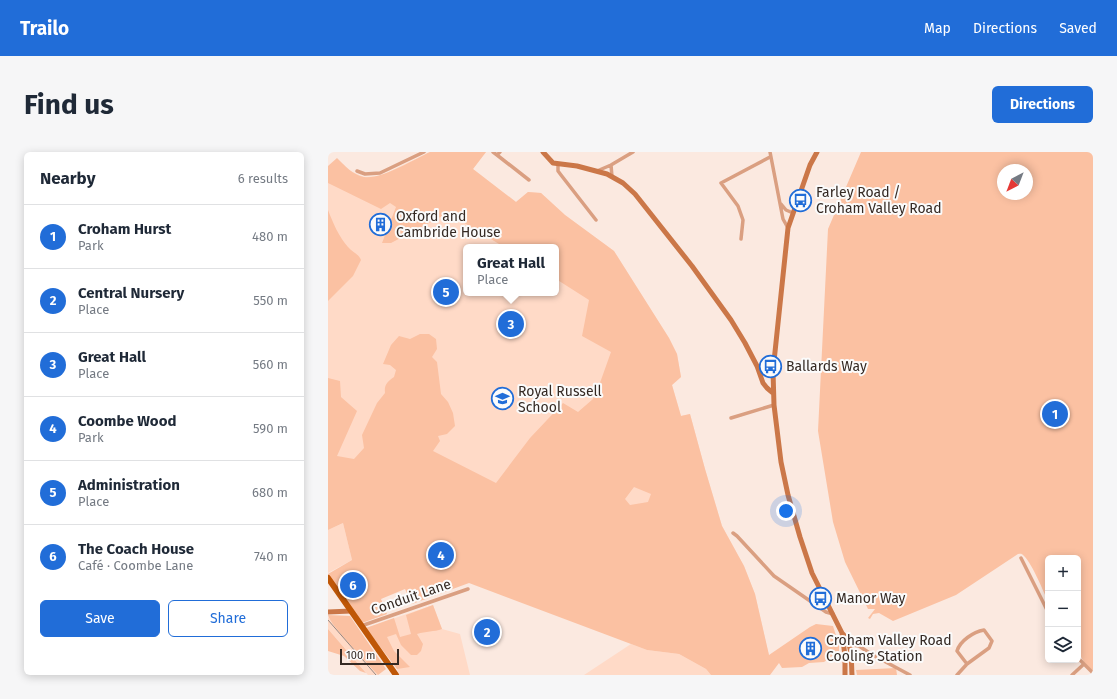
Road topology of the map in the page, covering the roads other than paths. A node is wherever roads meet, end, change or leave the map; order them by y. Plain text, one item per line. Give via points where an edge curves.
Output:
1 (424, 152) edge
2 (493, 152) edge
3 (543, 152) edge
4 (633, 152) edge
5 (770, 152) edge
6 (817, 152) edge
7 (499, 154) edge
8 (770, 157) junction
9 (558, 164) junction
10 (611, 165) junction
11 (357, 171) dead end
12 (596, 171) junction
13 (612, 177) junction
14 (529, 180) dead end
15 (779, 202) junction
16 (793, 213) junction
17 (596, 220) dead end
18 (788, 228) junction
19 (741, 238) dead end
20 (773, 393) junction
21 (774, 405) junction
22 (731, 418) dead end
23 (732, 533) dead end
24 (1021, 558) dead end
25 (328, 578) edge
26 (468, 589) dead end
27 (1045, 606) edge
28 (351, 611) junction
29 (328, 612) edge
30 (833, 614) junction
31 (361, 626) junction
32 (846, 644) junction
33 (1081, 661) edge
34 (967, 664) junction
35 (1084, 664) junction
36 (1093, 673) edge
37 (396, 675) edge
38 (845, 675) edge
39 (852, 675) edge
40 (910, 675) edge
41 (956, 675) edge
42 (1072, 675) edge

1 - 11 street via 380,173 365,174
2 - 7 street
3 - 9 street via 553,163
4 - 10 street
5 - 8 street
6 - 16 street
7 - 14 street
8 - 15 street
8 - 19 street via 721,183 738,206 743,220
9 - 12 street
9 - 17 street via 561,176
10 - 12 street
10 - 13 street
12 - 13 street
13 - 20 street via 635,194 692,266 731,320 757,366 763,383
15 - 16 street via 784,209
15 - 18 street
16 - 18 street
18 - 20 street
20 - 21 street
21 - 22 street
21 - 30 street via 788,495 812,573
23 - 30 street via 774,576 826,612
24 - 27 street
25 - 28 main road
26 - 31 street, Conduit Lane
28 - 29 street
28 - 31 main road
30 - 32 street
31 - 37 main road
32 - 38 street
32 - 39 street via 851,653
32 - 40 street via 858,646
33 - 35 street
34 - 34 street via 989,648 992,641 984,630 977,631 959,645 957,651
34 - 41 street
35 - 36 street
35 - 42 street

